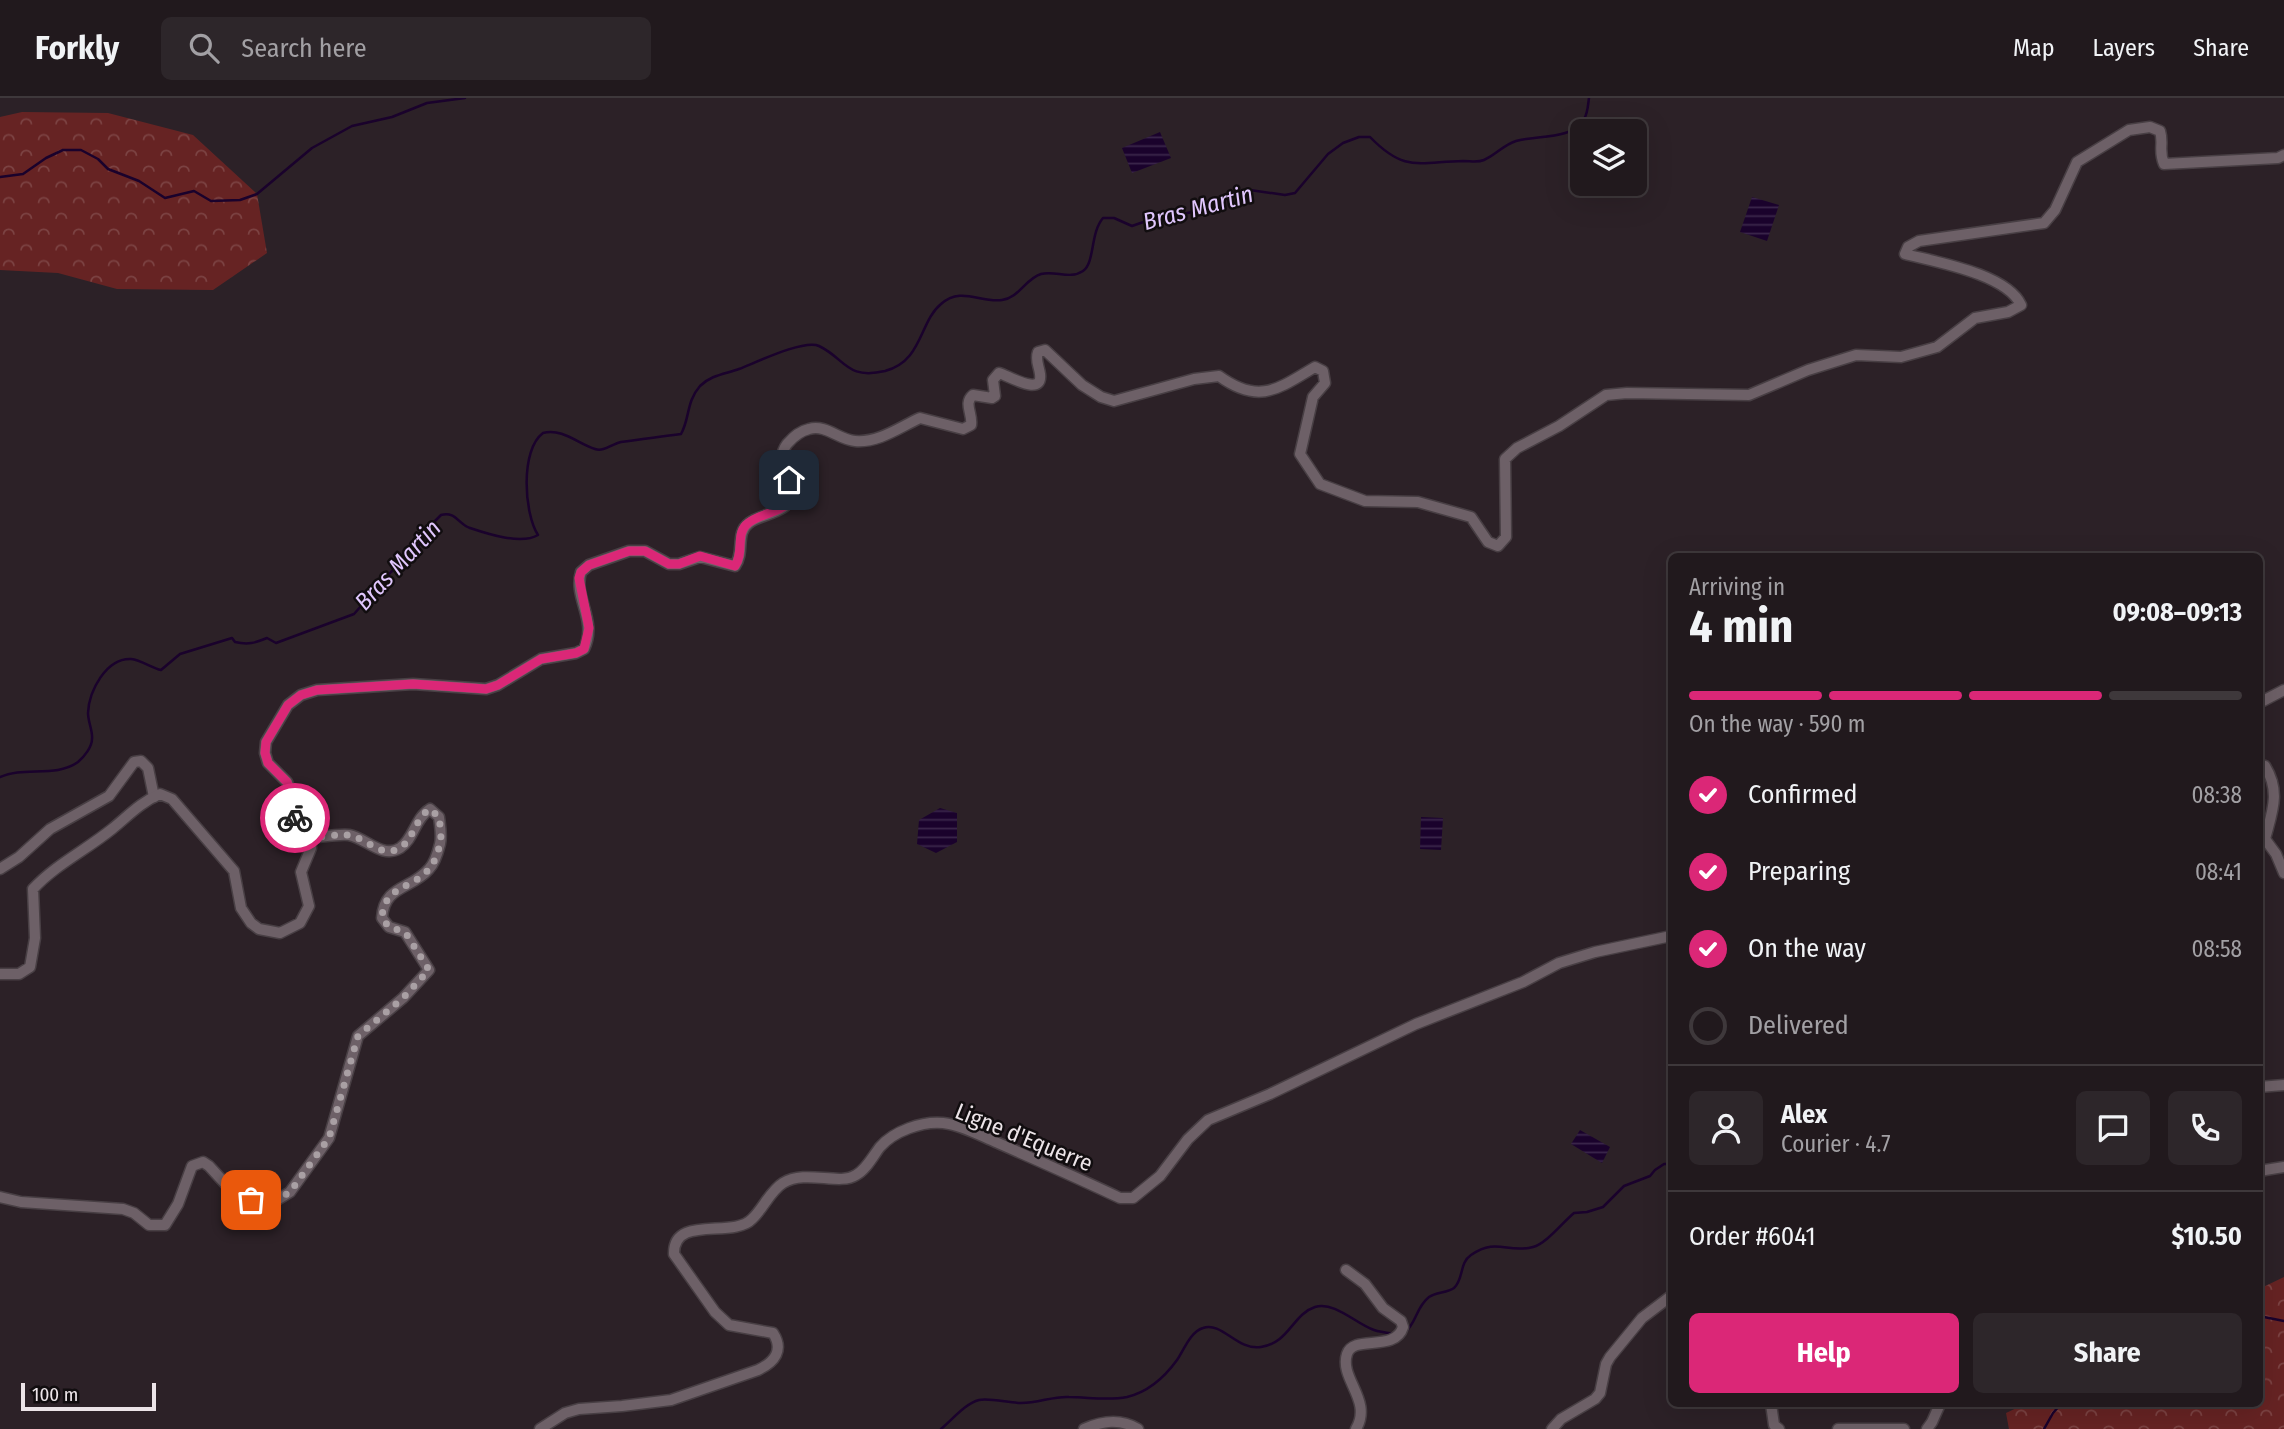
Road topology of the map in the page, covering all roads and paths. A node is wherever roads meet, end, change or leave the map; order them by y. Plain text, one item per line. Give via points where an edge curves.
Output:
1 (2284, 155) edge
2 (2284, 690) edge
3 (2263, 701) edge
4 (2263, 766) edge
5 (154, 797) junction
6 (310, 838) junction
7 (0, 869) edge
8 (2284, 873) edge
9 (1668, 937) edge
10 (0, 974) edge
11 (2284, 1085) edge
12 (2263, 1087) edge
13 (2284, 1167) edge
14 (2263, 1170) edge
15 (0, 1197) edge
16 (1346, 1270) dead end
17 (1668, 1298) edge
18 (1771, 1407) edge
19 (1939, 1407) edge
20 (540, 1429) edge
21 (1084, 1429) edge
22 (1138, 1429) edge
23 (1356, 1429) edge
24 (1552, 1429) edge
25 (1779, 1429) edge
26 (1838, 1429) edge
27 (1904, 1429) edge
28 (1927, 1429) edge

1 - 6 street via 2164,164 2159,152 2160,131 2129,130 2077,162 2044,223 1919,241 1908,247 1905,254 1986,275 2021,305 1975,318 1937,347 1902,357 1856,355 1749,394 1606,395 1505,459 1506,537 1498,546 1488,542 1471,517 1418,502 1365,501 1320,484 1300,454 1312,397 1325,383 1323,371 1315,367 1278,390 1234,387 1219,376 1114,401 1082,385 1045,350 1036,357 1040,383 1029,386 995,375 995,396 969,398 971,425 963,429 920,418 866,441 807,429 793,437 781,460 793,492 791,499 741,531 740,558 735,566 700,556 669,564 645,551 619,555 581,572 589,628 584,649 541,659 486,689 413,684 317,690 288,705 266,742 265,753 268,763 287,782 298,824
2 - 3 street
4 - 8 street via 2274,780 2265,839
5 - 6 street via 160,794 172,799 201,831 234,871 241,908 251,923 270,932 291,929 308,912 302,872
5 - 7 street via 148,768 141,761 134,762 109,796 50,829
5 - 10 street via 33,889 35,938 30,968 19,974
6 - 15 street via 351,835 393,852 404,846 422,814 430,809 439,817 441,842 430,868 383,904 382,918 389,927 405,932 429,970 358,1036 329,1138 290,1192 272,1203 251,1200 232,1191 202,1162 192,1166 165,1225 149,1225 123,1209
9 - 20 street, Ligne d'Equerre via 1559,963 1208,1120 1160,1176 1133,1198 1120,1198 958,1126 941,1123 914,1126 884,1143 856,1175 792,1178 780,1185 750,1222 680,1235 674,1245 674,1254 729,1325 773,1333 779,1342 771,1364 671,1400 579,1409
11 - 12 street
13 - 14 street
16 - 23 street via 1365,1284 1403,1327 1390,1341 1357,1345 1346,1356 1360,1399 1362,1414
17 - 24 street via 1642,1318 1610,1356 1595,1399
18 - 25 street
19 - 28 street
21 - 22 street via 1114,1422
26 - 27 street

